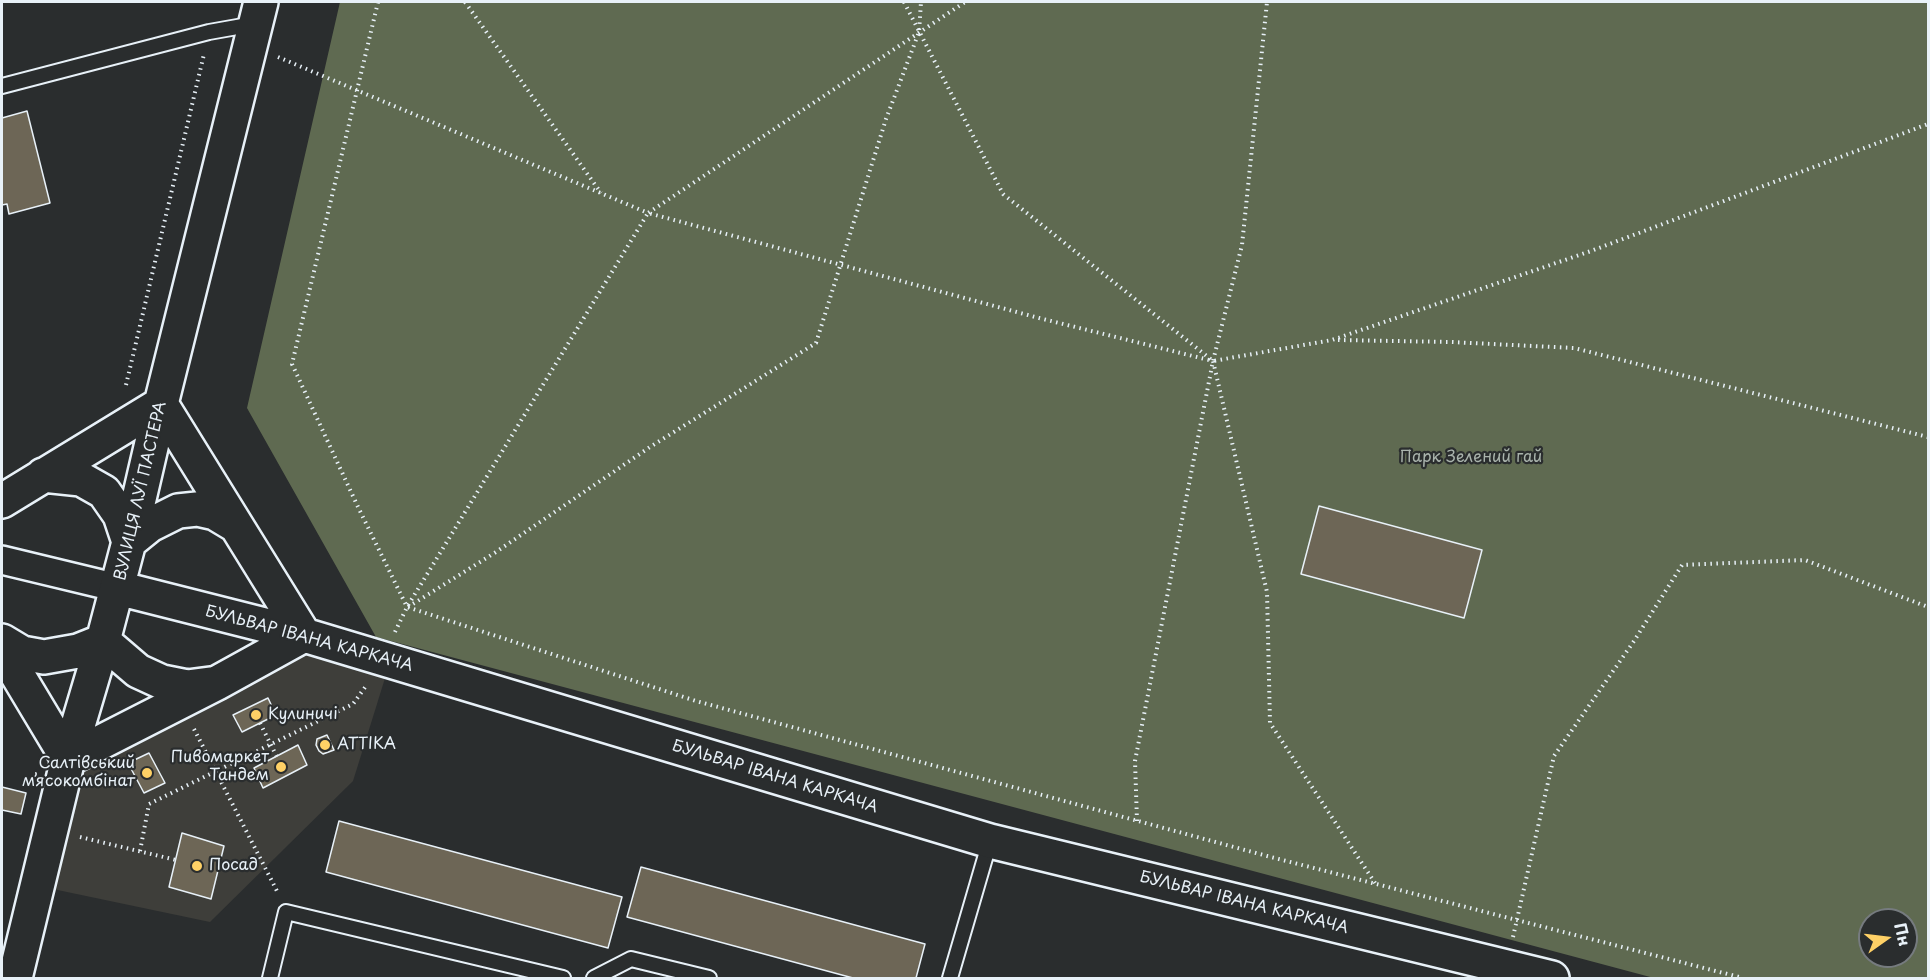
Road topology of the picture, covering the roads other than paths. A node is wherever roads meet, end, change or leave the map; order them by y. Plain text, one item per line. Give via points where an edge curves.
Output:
1 (256, 24) edge
2 (2, 86) edge
3 (161, 404) junction
4 (43, 475) junction
5 (2, 501) edge
6 (236, 525) junction
7 (129, 542) junction
8 (2, 560) edge
9 (117, 588) junction
10 (304, 635) junction
11 (2, 641) edge
12 (103, 641) junction
13 (2, 649) edge
14 (217, 683) junction
15 (68, 759) junction
16 (990, 841) junction
17 (15, 978) edge
18 (270, 978) edge
19 (563, 978) edge
20 (594, 978) edge
21 (709, 978) edge
22 (950, 978) edge
23 (1552, 978) edge

1 - 2 lane via 209,32
1 - 3 street, ВУЛИЦЯ ЛУЇ ПАСТЕРА
3 - 4 street
3 - 6 street
3 - 7 street, ВУЛИЦЯ ЛУЇ ПАСТЕРА
4 - 5 street
4 - 7 street via 81,479 104,492 120,516
6 - 7 street via 215,513 197,509 178,511 150,525
6 - 10 street
7 - 9 street, ВУЛИЦЯ ЛУЇ ПАСТЕРА
8 - 9 street, БУЛЬВАР ІВАНА КАРКАЧА
9 - 10 street, БУЛЬВАР ІВАНА КАРКАЧА
9 - 12 street, ВУЛИЦЯ ЛУЇ ПАСТЕРА
10 - 14 street
10 - 16 street, БУЛЬВАР ІВАНА КАРКАЧА
11 - 12 street via 22,653 44,657 78,651
12 - 14 street via 138,671 162,682 187,687
12 - 15 street, ВУЛИЦЯ ЛУЇ ПАСТЕРА
13 - 15 street
14 - 15 street
15 - 17 street, ВУЛИЦЯ ЛУЇ ПАСТЕРА
16 - 22 lane
16 - 23 street, БУЛЬВАР ІВАНА КАРКАЧА
18 - 19 lane via 286,912
20 - 21 lane via 631,959

